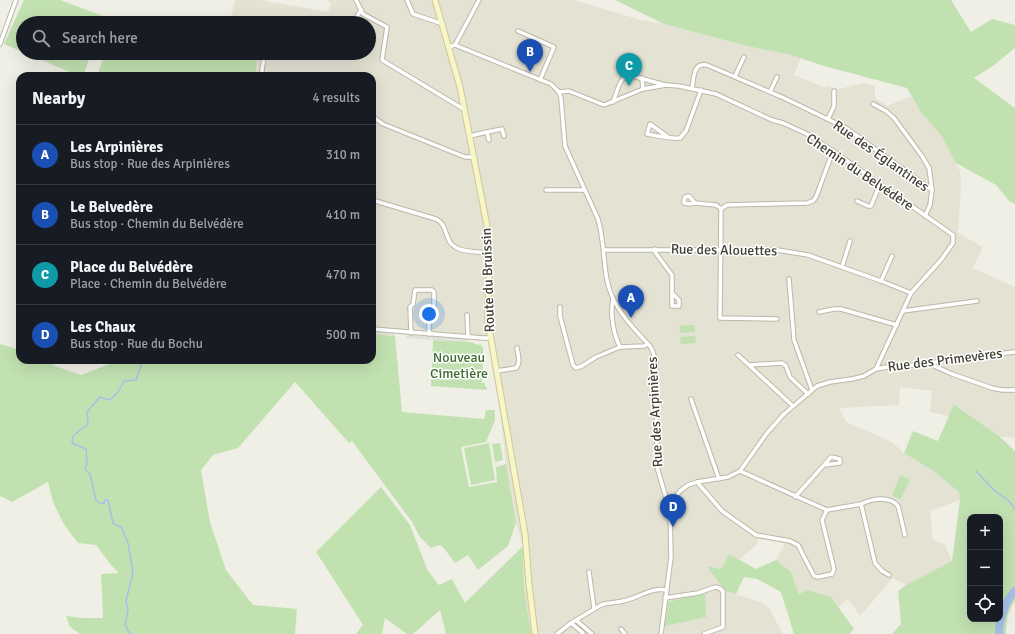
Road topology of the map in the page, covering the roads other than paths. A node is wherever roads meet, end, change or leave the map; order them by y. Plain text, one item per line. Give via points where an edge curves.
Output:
1 (16, 0) edge
2 (356, 0) edge
3 (407, 0) edge
4 (435, 0) edge
5 (479, 0) edge
6 (361, 10) junction
7 (357, 16) edge
8 (367, 16) edge
9 (376, 21) edge
10 (442, 24) junction
11 (518, 31) dead end
12 (0, 44) edge
13 (455, 45) junction
14 (449, 47) junction
15 (744, 57) dead end
16 (264, 60) edge
17 (262, 72) edge
18 (735, 76) junction
19 (777, 77) dead end
20 (642, 78) junction
21 (540, 80) junction
22 (666, 85) junction
23 (692, 88) junction
24 (643, 89) junction
25 (701, 90) junction
26 (834, 91) dead end
27 (559, 92) junction
28 (770, 92) junction
29 (613, 102) junction
30 (873, 104) dead end
31 (465, 110) junction
32 (828, 118) junction
33 (376, 119) edge
34 (488, 132) junction
35 (470, 136) junction
36 (504, 136) dead end
37 (668, 137) junction
38 (489, 140) dead end
39 (833, 151) junction
40 (475, 158) junction
41 (880, 184) junction
42 (546, 190) dead end
43 (584, 190) junction
44 (932, 190) junction
45 (376, 201) edge
46 (857, 201) dead end
47 (695, 203) dead end
48 (721, 209) junction
49 (925, 216) junction
50 (850, 241) dead end
51 (604, 250) junction
52 (655, 250) junction
53 (721, 250) junction
54 (490, 253) junction
55 (892, 256) dead end
56 (842, 266) junction
57 (789, 279) dead end
58 (881, 281) junction
59 (672, 293) dead end
60 (911, 293) junction
61 (613, 299) junction
62 (977, 301) dead end
63 (560, 307) dead end
64 (903, 311) junction
65 (819, 312) dead end
66 (467, 315) dead end
67 (778, 319) dead end
68 (897, 325) junction
69 (376, 330) edge
70 (411, 333) junction
71 (429, 334) junction
72 (468, 337) junction
73 (490, 338) junction
74 (648, 344) junction
75 (620, 347) junction
76 (516, 348) dead end
77 (1015, 352) edge
78 (738, 355) dead end
79 (930, 364) junction
80 (749, 365) junction
81 (876, 369) junction
82 (496, 371) junction
83 (812, 390) junction
84 (1015, 390) edge
85 (808, 394) junction
86 (691, 399) dead end
87 (793, 406) junction
88 (824, 465) dead end
89 (740, 471) junction
90 (718, 479) junction
91 (696, 482) junction
92 (795, 496) junction
93 (668, 502) junction
94 (862, 504) junction
95 (827, 510) junction
96 (906, 535) dead end
97 (588, 572) dead end
98 (889, 574) dead end
99 (667, 590) junction
100 (665, 598) junction
101 (594, 608) junction
102 (576, 620) junction
103 (571, 623) junction
104 (621, 629) dead end
105 (535, 634) edge
106 (557, 634) edge
107 (582, 634) edge
108 (592, 634) edge
109 (625, 634) edge
110 (661, 634) edge
111 (704, 634) edge

1 - 12 street
2 - 6 street
3 - 10 street via 413,14
4 - 10 street, Route du Bruissin
5 - 13 street
6 - 7 street
6 - 8 street
9 - 31 street via 387,27 382,60
10 - 14 street, Route du Bruissin
11 - 21 street via 554,47
13 - 14 street
13 - 21 street, Chemin du Belvédère
14 - 31 street, Route du Bruissin
15 - 18 street
16 - 17 street
18 - 23 street, Rue des Églantines via 702,64 695,69
18 - 28 street, Rue des Églantines
19 - 28 street
20 - 22 street, Chemin du Belvédère
20 - 24 street
20 - 29 street, Chemin du Belvédère via 629,75 623,78
21 - 27 street, Chemin du Belvédère via 551,84
22 - 23 street, Chemin du Belvédère
22 - 24 street, Chemin du Belvédère
23 - 25 street, Chemin du Belvédère
24 - 29 street, Chemin du Belvédère
25 - 37 street via 686,131 677,138
25 - 39 street, Chemin du Belvédère via 716,94 807,134
26 - 32 street, Rue des Églantines via 834,106
27 - 29 street, Chemin du Belvédère via 569,91 604,105
27 - 43 street, Rue des Arpinières via 565,146
28 - 32 street, Rue des Églantines
30 - 44 street via 894,118 922,156 929,168
31 - 35 street, Route du Bruissin
32 - 44 street, Rue des Églantines via 846,128
33 - 40 street via 383,124
34 - 35 street
34 - 36 street via 502,129
34 - 38 street
35 - 40 street, Route du Bruissin
37 - 37 street via 647,134 650,124 656,128
39 - 41 street, Chemin du Belvédère
39 - 48 street via 813,201 727,205
40 - 54 street, Route du Bruissin
41 - 46 street via 871,206
41 - 49 street, Chemin du Belvédère
42 - 43 street
43 - 51 street, Rue des Arpinières via 598,219
44 - 49 street, Rue des Églantines
45 - 54 street via 436,219 442,223 448,239 458,249
47 - 48 street via 716,205
48 - 53 street
49 - 60 street, Chemin du Belvédère via 953,235 953,243
50 - 56 street
51 - 52 street, Rue des Alouettes
51 - 61 street, Rue des Arpinières via 606,279
52 - 53 street, Rue des Alouettes
52 - 59 street via 672,276
53 - 56 street, Rue des Alouettes via 777,250 808,255
53 - 67 street via 720,318
54 - 73 street, Route du Bruissin via 487,307
55 - 58 street
56 - 58 street, Rue des Alouettes
57 - 83 street via 794,340
58 - 60 street, Rue des Alouettes
60 - 64 street
61 - 74 street, Rue des Arpinières
61 - 75 street, Rue des Arpinières via 611,307 616,340
62 - 64 street
63 - 75 street via 572,365 576,368
64 - 68 street
65 - 68 street via 841,309
66 - 72 street
68 - 81 street
69 - 70 street
70 - 71 street
70 - 71 street via 410,307 413,304 415,290 432,290 434,307 429,314
71 - 72 street
72 - 73 street
73 - 82 street, Route du Bruissin
74 - 75 street, Rue des Arpinières
74 - 93 street, Rue des Arpinières via 656,363 657,466
76 - 82 street via 518,366
77 - 79 street, Rue des Primevères via 942,360
78 - 80 street
79 - 81 street, Rue des Primevères
79 - 84 street via 992,388
80 - 85 street via 782,363 790,377
80 - 87 street
81 - 83 street, Rue des Primevères via 864,376 830,382
82 - 105 street, Route du Bruissin via 525,534
83 - 85 street
85 - 87 street
86 - 90 street
87 - 89 street via 767,432
88 - 92 street
89 - 90 street
89 - 92 street
90 - 91 street
91 - 93 street via 688,485
91 - 95 street via 722,511 756,534 798,545 814,576 818,577 832,574 834,569 822,520
92 - 95 street
93 - 99 street, Rue des Arpinières via 671,558
94 - 95 street
94 - 96 street via 884,499 896,503
94 - 98 street via 875,563
97 - 101 street
99 - 100 street, Rue des Arpinières
99 - 101 street via 653,590 624,601 606,602
100 - 110 street, Rue des Arpinières
100 - 111 street via 698,593 715,587 721,589 724,606 723,627
101 - 102 street
102 - 103 street
102 - 108 street
103 - 106 street
103 - 107 street
104 - 109 street

